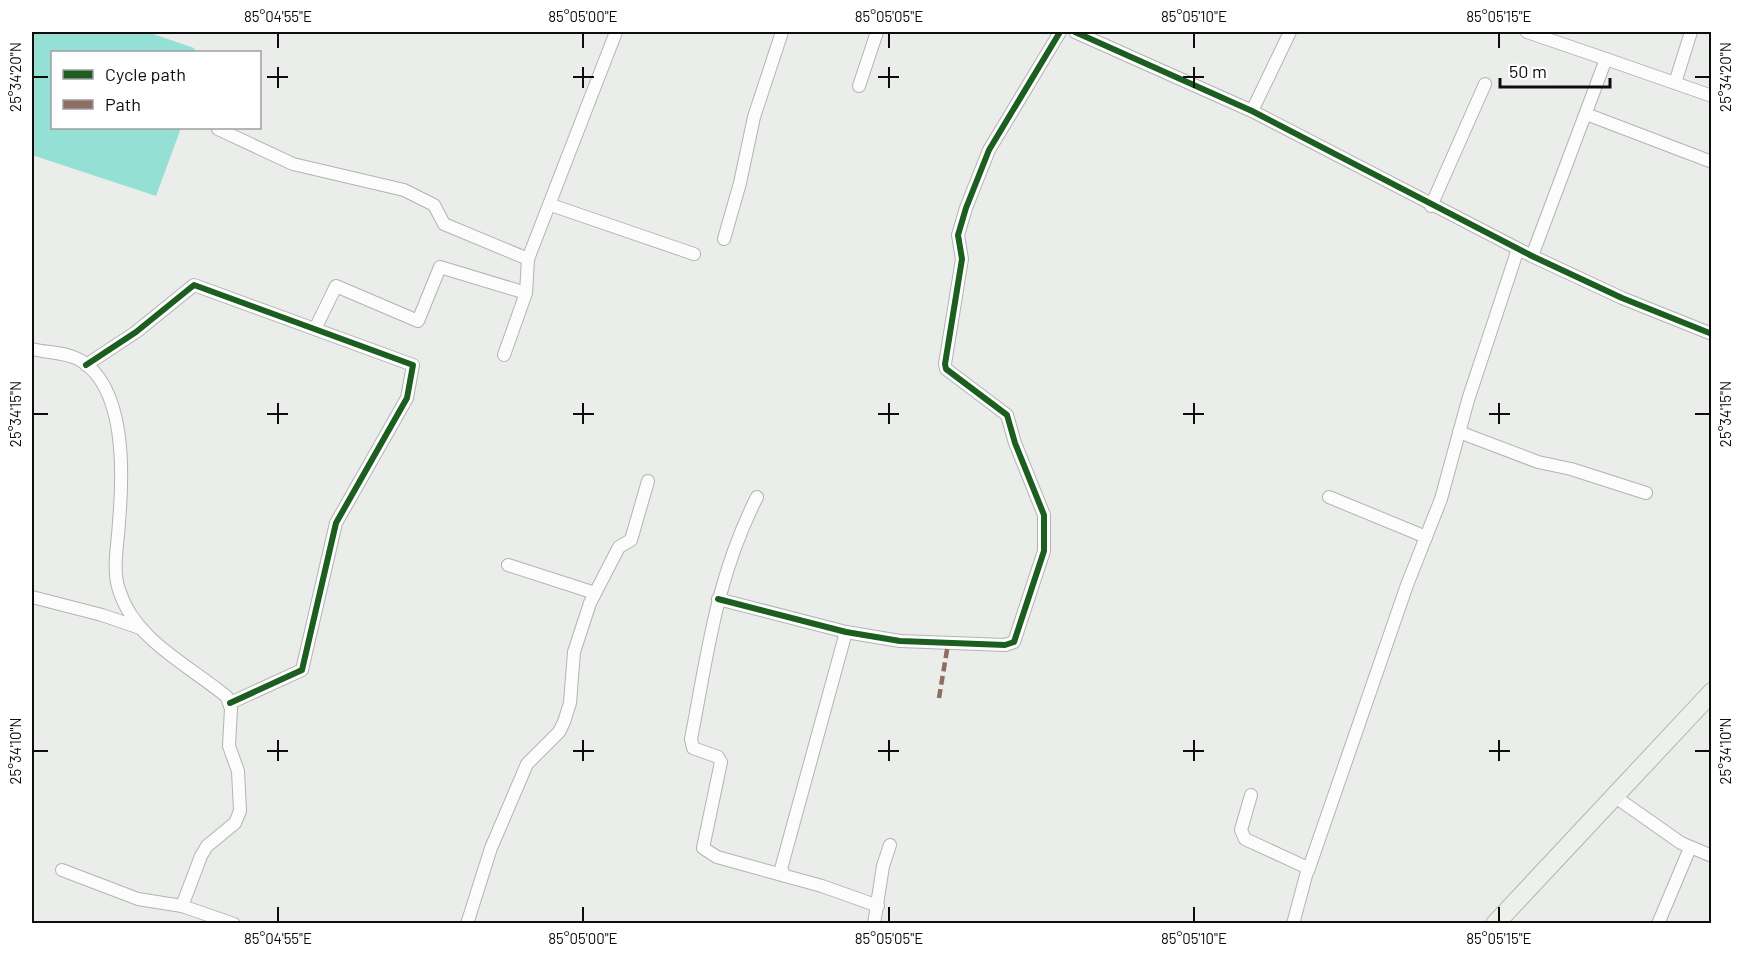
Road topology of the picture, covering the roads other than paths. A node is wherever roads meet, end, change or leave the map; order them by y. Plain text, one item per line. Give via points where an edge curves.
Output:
1 (616, 32) edge
2 (782, 32) edge
3 (877, 32) edge
4 (1060, 32) edge
5 (1075, 32) edge
6 (1290, 32) edge
7 (1527, 32) edge
8 (1691, 32) edge
9 (1606, 59) junction
10 (1675, 83) junction
11 (1485, 84) dead end
12 (859, 86) dead end
13 (1712, 96) edge
14 (1252, 111) junction
15 (1586, 114) junction
16 (218, 129) dead end
17 (1712, 162) edge
18 (551, 205) junction
19 (1431, 206) junction
20 (724, 239) dead end
21 (1518, 249) junction
22 (694, 254) dead end
23 (1532, 256) junction
24 (528, 259) junction
25 (526, 293) junction
26 (315, 329) junction
27 (1712, 334) edge
28 (32, 350) edge
29 (504, 355) dead end
30 (86, 364) junction
31 (1459, 432) junction
32 (648, 481) dead end
33 (1646, 493) dead end
34 (757, 497) dead end
35 (1329, 497) dead end
36 (1426, 537) junction
37 (507, 564) dead end
38 (595, 593) junction
39 (32, 597) edge
40 (718, 599) junction
41 (140, 628) junction
42 (846, 632) junction
43 (1712, 692) edge
44 (230, 703) junction
45 (1251, 795) dead end
46 (1614, 796) junction
47 (890, 845) dead end
48 (1690, 848) junction
49 (1712, 856) edge
50 (62, 870) dead end
51 (1308, 871) junction
52 (781, 873) junction
53 (182, 906) junction
54 (878, 906) junction
55 (234, 924) edge
56 (467, 924) edge
57 (874, 924) edge
58 (1293, 924) edge
59 (1495, 924) edge
60 (1658, 924) edge

1 - 18 street
2 - 20 street via 754,117
3 - 12 street
4 - 42 street via 989,150 966,208 958,235 962,259 945,364 946,369 1007,415 1044,515 1044,551 1018,634 1014,642 1005,645 900,641
5 - 14 street
6 - 14 street
7 - 9 street
8 - 10 street
9 - 10 street
9 - 15 street
10 - 13 street
11 - 19 street
14 - 19 street
15 - 17 street
15 - 23 street
16 - 24 street via 301,166 404,190 430,202 444,225
18 - 22 street
18 - 24 street
19 - 21 street
21 - 23 street
21 - 31 street
23 - 27 street
24 - 25 street
25 - 26 street via 440,267 418,321 336,286
25 - 29 street
26 - 30 street via 194,285 136,332
26 - 44 street via 412,365 407,398 336,523 302,670
28 - 30 street via 73,357
30 - 41 street via 110,397 114,411 122,479 117,577 125,604
31 - 33 street via 1538,462
31 - 36 street
32 - 38 street via 631,540 619,547
34 - 40 street via 733,547
35 - 36 street
36 - 51 street
37 - 38 street
38 - 56 street via 574,651 570,703 564,722 527,764 491,848
39 - 41 street
40 - 42 street
40 - 52 street via 691,739 693,748 718,757 721,762 703,848 717,857
41 - 44 street
42 - 52 street
43 - 46 street
44 - 53 street via 228,734 238,771 240,811 235,823 207,846
45 - 51 street via 1241,830 1245,839 1305,866
46 - 48 street
46 - 59 street
47 - 54 street
48 - 49 street
48 - 60 street
50 - 53 street via 138,899
51 - 58 street
52 - 54 street
53 - 55 street
54 - 57 street

